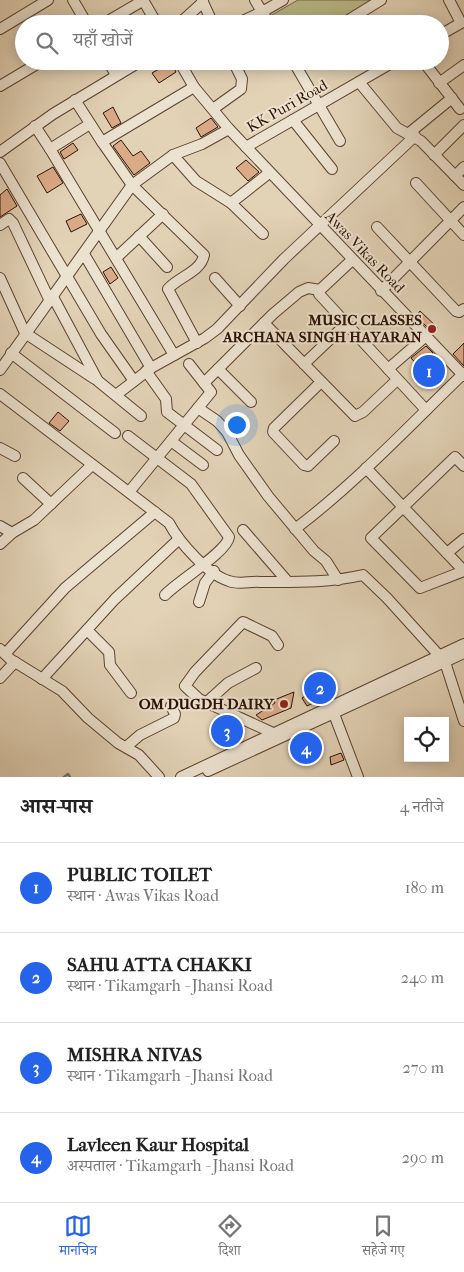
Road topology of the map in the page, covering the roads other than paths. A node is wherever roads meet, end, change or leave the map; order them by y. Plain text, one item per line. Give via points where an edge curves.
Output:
1 (48, 0) edge
2 (73, 0) edge
3 (144, 0) edge
4 (255, 0) edge
5 (283, 0) edge
6 (382, 0) edge
7 (449, 0) edge
8 (202, 1) edge
9 (262, 12) junction
10 (23, 15) edge
11 (82, 15) edge
12 (119, 15) edge
13 (152, 15) edge
14 (188, 15) edge
15 (209, 15) edge
16 (256, 15) edge
17 (264, 15) edge
18 (357, 15) edge
19 (15, 20) edge
20 (463, 22) edge
21 (0, 29) edge
22 (449, 30) edge
23 (464, 65) edge
24 (27, 70) edge
25 (113, 70) edge
26 (126, 70) edge
27 (184, 70) edge
28 (238, 70) edge
29 (299, 70) edge
30 (380, 70) edge
31 (430, 70) edge
32 (116, 76) junction
33 (359, 82) junction
34 (439, 83) junction
35 (0, 86) edge
36 (194, 87) junction
37 (452, 98) junction
38 (75, 100) junction
39 (318, 105) junction
40 (213, 109) junction
41 (460, 109) dead end
42 (293, 120) junction
43 (90, 124) junction
44 (464, 125) edge
45 (36, 126) junction
46 (229, 129) junction
47 (412, 135) junction
48 (340, 141) dead end
49 (102, 142) junction
50 (246, 147) junction
51 (50, 149) junction
52 (0, 152) edge
53 (173, 155) junction
54 (434, 155) junction
55 (0, 163) edge
56 (464, 167) edge
57 (332, 169) dead end
58 (269, 173) junction
59 (455, 176) junction
60 (416, 183) dead end
61 (132, 185) junction
62 (464, 185) edge
63 (231, 203) junction
64 (464, 207) edge
65 (163, 214) junction
66 (451, 221) junction
67 (0, 224) edge
68 (320, 226) junction
69 (377, 228) dead end
70 (100, 229) junction
71 (263, 234) dead end
72 (464, 235) edge
73 (139, 236) junction
74 (84, 254) junction
75 (116, 258) junction
76 (352, 260) junction
77 (410, 262) junction
78 (167, 267) dead end
79 (68, 275) junction
80 (0, 278) edge
81 (215, 278) dead end
82 (320, 290) junction
83 (381, 291) junction
84 (51, 297) junction
85 (240, 306) junction
86 (464, 309) edge
87 (264, 323) junction
88 (346, 324) junction
89 (25, 333) junction
90 (426, 336) junction
91 (197, 343) junction
92 (11, 353) junction
93 (174, 355) junction
94 (189, 364) dead end
95 (304, 364) junction
96 (218, 369) junction
97 (0, 370) edge
98 (148, 370) junction
99 (388, 370) junction
100 (463, 374) edge
101 (398, 380) junction
102 (98, 381) junction
103 (134, 382) junction
104 (321, 382) junction
105 (204, 383) junction
106 (0, 394) edge
107 (116, 396) junction
108 (252, 402) dead end
109 (198, 408) junction
110 (426, 410) junction
111 (141, 416) dead end
112 (185, 425) junction
113 (115, 433) dead end
114 (128, 436) dead end
115 (171, 441) junction
116 (334, 441) dead end
117 (0, 448) edge
118 (217, 450) dead end
119 (15, 456) dead end
120 (157, 456) junction
121 (92, 465) junction
122 (203, 465) dead end
123 (464, 466) edge
124 (366, 468) junction
125 (23, 478) dead end
126 (128, 492) junction
127 (51, 504) junction
128 (403, 507) junction
129 (155, 512) junction
130 (0, 526) edge
131 (295, 529) junction
132 (243, 530) dead end
133 (12, 533) junction
134 (464, 538) edge
135 (179, 539) junction
136 (0, 544) edge
137 (447, 554) junction
138 (204, 565) junction
139 (214, 571) junction
140 (464, 571) edge
141 (338, 580) junction
142 (288, 582) junction
143 (165, 595) dead end
144 (199, 602) dead end
145 (87, 630) junction
146 (464, 644) edge
147 (278, 645) dead end
148 (3, 652) edge
149 (464, 653) edge
150 (442, 659) junction
151 (15, 662) junction
152 (256, 668) dead end
153 (0, 678) edge
154 (42, 679) junction
155 (131, 693) dead end
156 (207, 702) junction
157 (171, 706) dead end
158 (334, 714) junction
159 (464, 721) edge
160 (273, 733) junction
161 (261, 743) junction
162 (126, 747) junction
163 (159, 777) edge
164 (181, 777) edge
165 (196, 777) edge
166 (358, 777) edge

1 - 10 street
2 - 11 street
3 - 12 street
3 - 13 street
4 - 9 street
5 - 9 street
6 - 18 street
7 - 20 street
8 - 14 street
8 - 15 street
9 - 16 street
9 - 17 street
19 - 21 street
20 - 22 street
23 - 34 street
24 - 35 street
25 - 32 street
26 - 32 street
27 - 36 street, Awas Vikas Road
28 - 40 street via 242,79 241,89
29 - 39 street
30 - 33 street, KK Puri Road
31 - 34 street
32 - 38 street
33 - 39 street, KK Puri Road
33 - 47 street via 397,128
34 - 37 street
36 - 40 street, Awas Vikas Road
36 - 49 street
37 - 41 street
37 - 47 street
38 - 43 street
38 - 45 street
39 - 42 street, KK Puri Road
39 - 48 street
40 - 46 street, Awas Vikas Road
42 - 50 street, KK Puri Road
42 - 57 street
43 - 49 street
43 - 51 street
44 - 54 street
45 - 51 street
45 - 52 street
46 - 50 street, Awas Vikas Road
46 - 53 street
47 - 54 street
47 - 68 street
49 - 61 street
50 - 58 street, Awas Vikas Road
51 - 70 street
53 - 61 street
53 - 63 street via 190,176
54 - 59 street
55 - 79 street
56 - 59 street
58 - 63 street
58 - 68 street, Awas Vikas Road
59 - 62 street
60 - 66 street
61 - 65 street
61 - 70 street
63 - 71 street
64 - 66 street
65 - 73 street
65 - 91 street via 204,255 191,273 168,289
66 - 72 street
66 - 77 street
67 - 84 street via 9,219 13,223
68 - 76 street, Awas Vikas Road
68 - 85 street
69 - 77 street
70 - 74 street
70 - 75 street
73 - 75 street
73 - 78 street
74 - 79 street
74 - 98 street
75 - 93 street
76 - 82 street
76 - 83 street, Awas Vikas Road
77 - 83 street
77 - 86 street via 456,311
79 - 84 street
79 - 103 street via 113,353
80 - 89 street
81 - 85 street
82 - 87 street via 303,290
82 - 88 street via 321,299
83 - 90 street, Awas Vikas Road
84 - 89 street
84 - 102 street
85 - 91 street
87 - 95 street
87 - 96 street
88 - 95 street
88 - 99 street
89 - 92 street
89 - 102 street
90 - 99 street
90 - 100 street, Awas Vikas Road
91 - 93 street
92 - 97 street
92 - 113 street
93 - 98 street
94 - 105 street
95 - 104 street
96 - 105 street
96 - 108 street
98 - 103 street
98 - 112 street via 166,399 166,411
99 - 101 street
100 - 110 street
101 - 104 street via 363,412 354,416
101 - 110 street
102 - 107 street
103 - 107 street
104 - 116 street via 273,432 308,466
105 - 109 street via 211,392
106 - 121 street
107 - 111 street
109 - 112 street
109 - 131 street via 227,432 238,455
110 - 124 street
112 - 115 street
112 - 118 street
114 - 120 street
115 - 120 street
115 - 122 street
117 - 119 street
120 - 126 street
120 - 138 street via 191,484 229,537
121 - 126 street
121 - 127 street
123 - 128 street via 455,457
124 - 128 street
124 - 131 street
125 - 127 street
126 - 129 street
127 - 133 street via 34,520
128 - 137 street
128 - 140 street via 370,538 420,588
129 - 135 street
129 - 148 street via 65,588
130 - 133 street
131 - 141 street via 326,561
132 - 142 street
133 - 136 street
134 - 137 street
135 - 138 street
135 - 145 street
137 - 140 street
138 - 139 street
138 - 143 street via 184,577
139 - 142 street via 230,582
139 - 144 street via 204,583
141 - 142 street
141 - 150 street via 363,574
145 - 154 street
145 - 155 street via 108,652 110,664
146 - 150 street
147 - 156 street via 272,636 244,622 240,625 185,686
148 - 151 street
149 - 150 street
150 - 158 street
150 - 159 street
150 - 160 street
151 - 153 street
151 - 154 street
152 - 156 street via 228,683
154 - 162 street via 62,691 88,718
156 - 160 street
157 - 162 street via 174,718 140,735
158 - 161 street
158 - 166 street
160 - 161 street
161 - 164 street
161 - 165 street
162 - 163 street via 139,755

